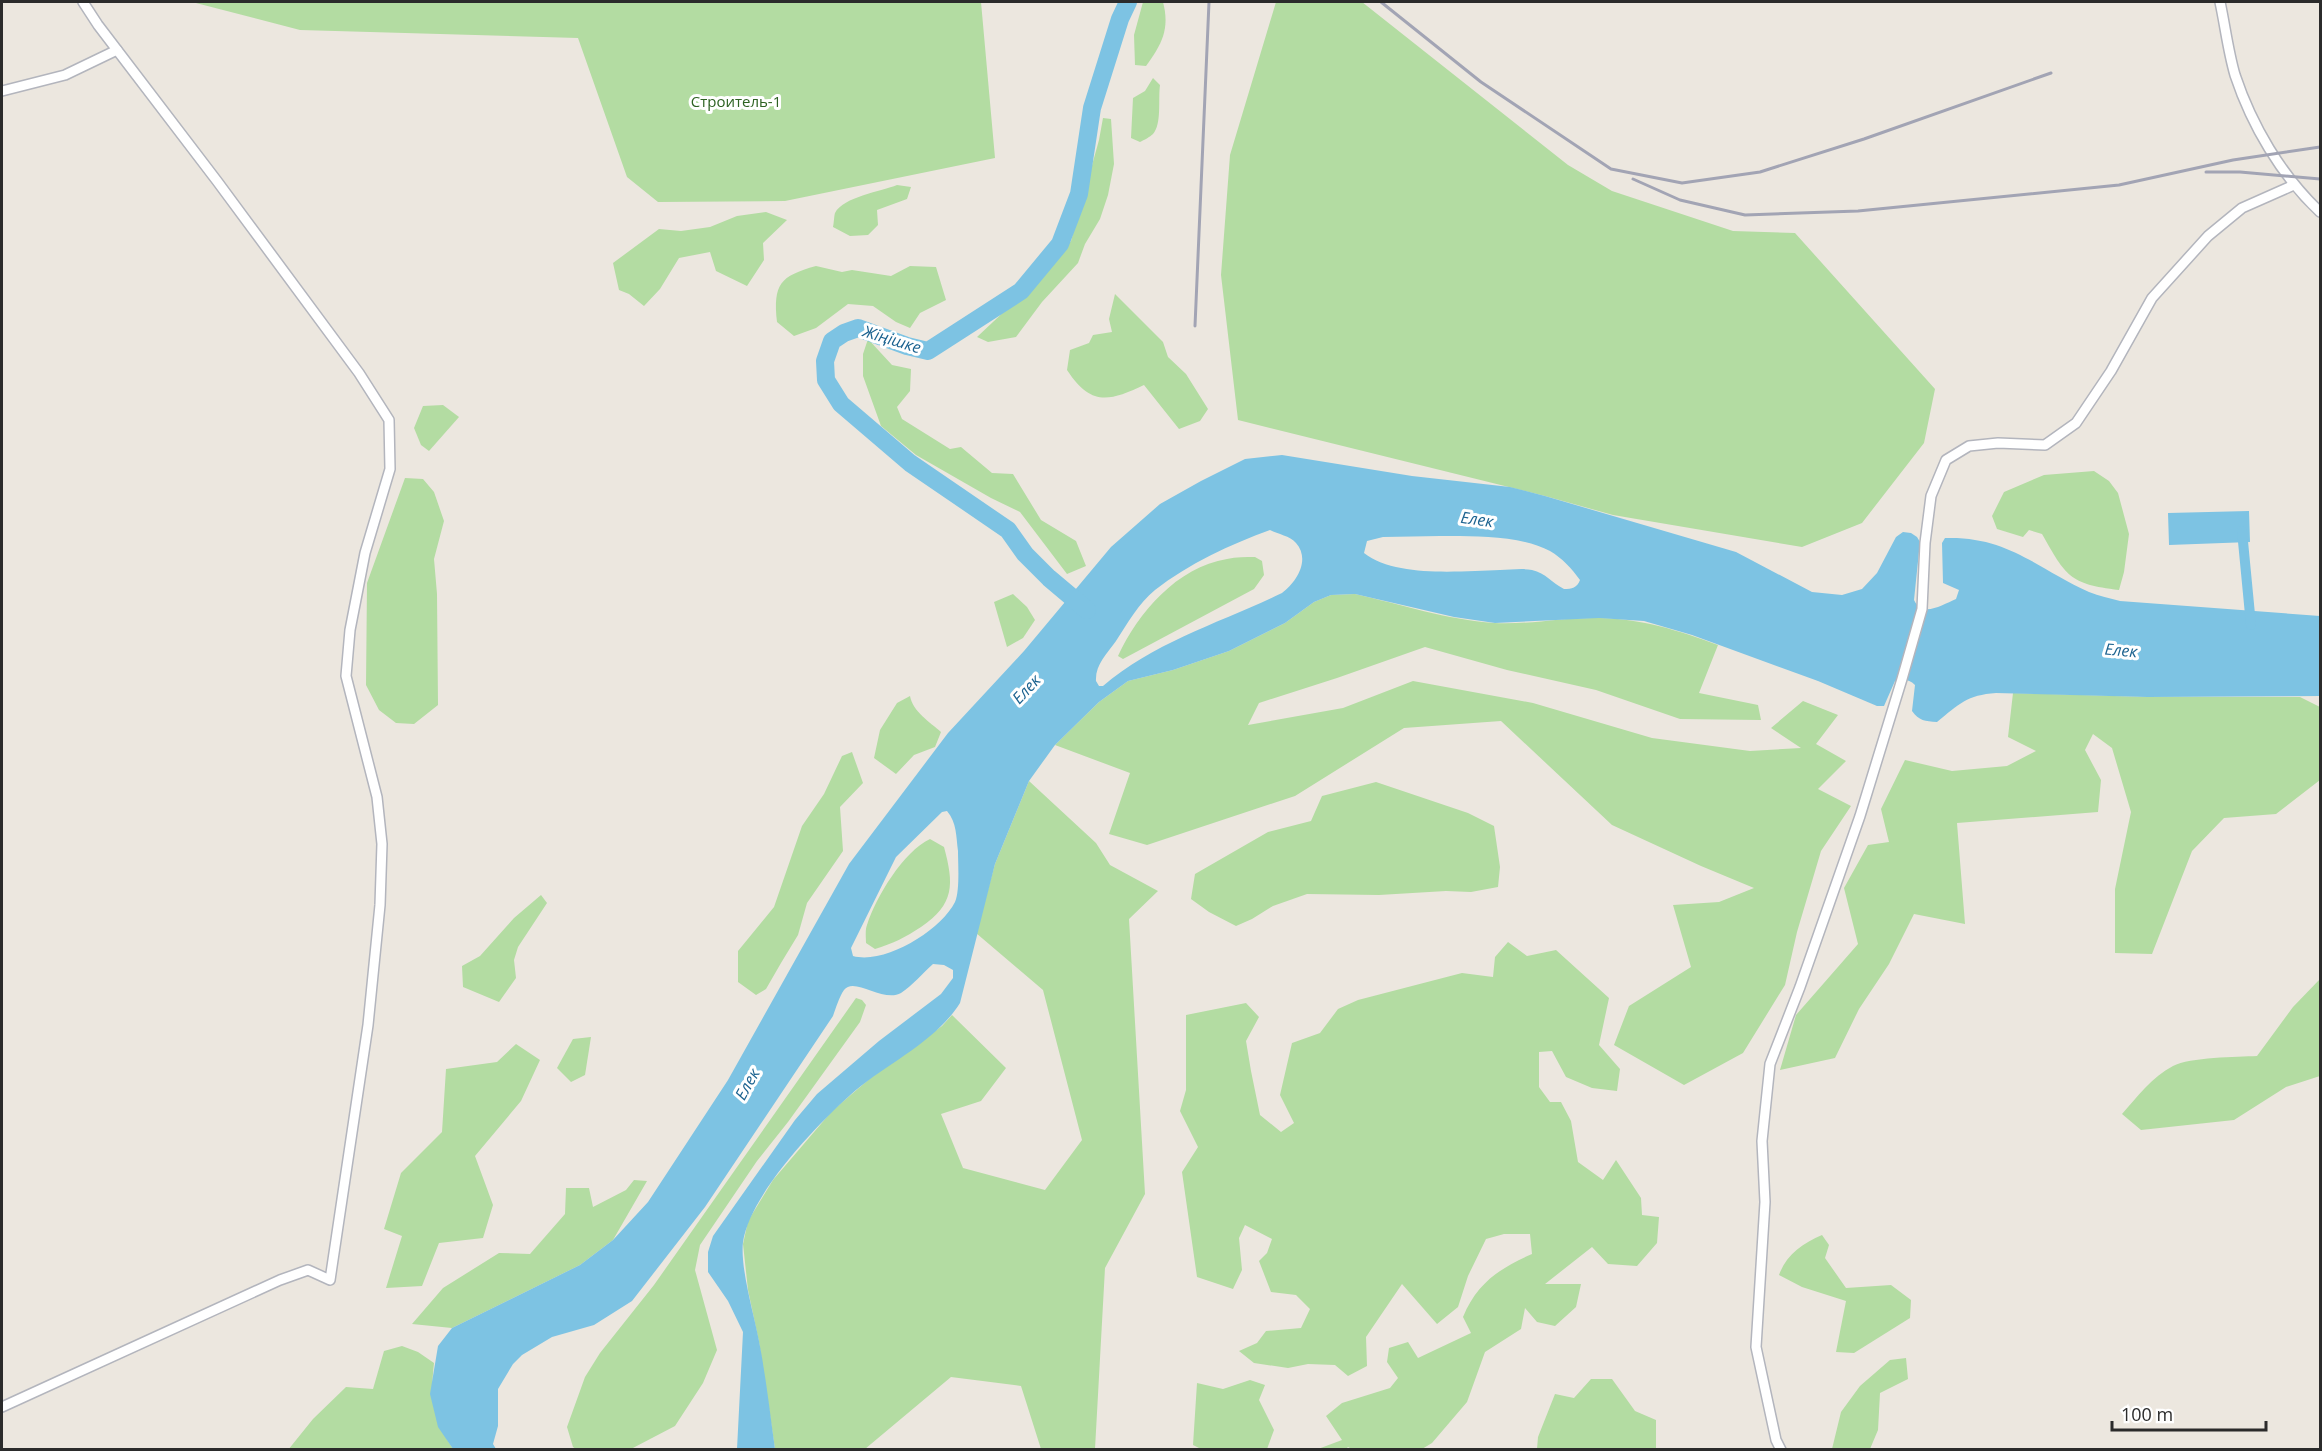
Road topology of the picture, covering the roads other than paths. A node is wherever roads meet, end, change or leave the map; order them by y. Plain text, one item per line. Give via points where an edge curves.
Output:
1 (83, 2) edge
2 (2220, 2) edge
3 (117, 50) junction
4 (2, 91) edge
5 (2294, 185) junction
6 (2320, 212) edge
7 (2, 1407) edge
8 (1781, 1449) edge

1 - 3 street
2 - 5 street via 2243,94 2259,133
3 - 4 street via 65,75
3 - 7 street via 359,373 389,420 390,469 365,553 350,630 346,676 377,797 382,844 380,905 368,1025 330,1280 308,1270 280,1280
5 - 6 street
5 - 8 street via 2242,208 2208,236 2152,298 2076,423 2044,445 1969,446 1946,460 1931,496 1922,609 1908,659 1860,816 1770,1064 1762,1141 1765,1202 1756,1347

